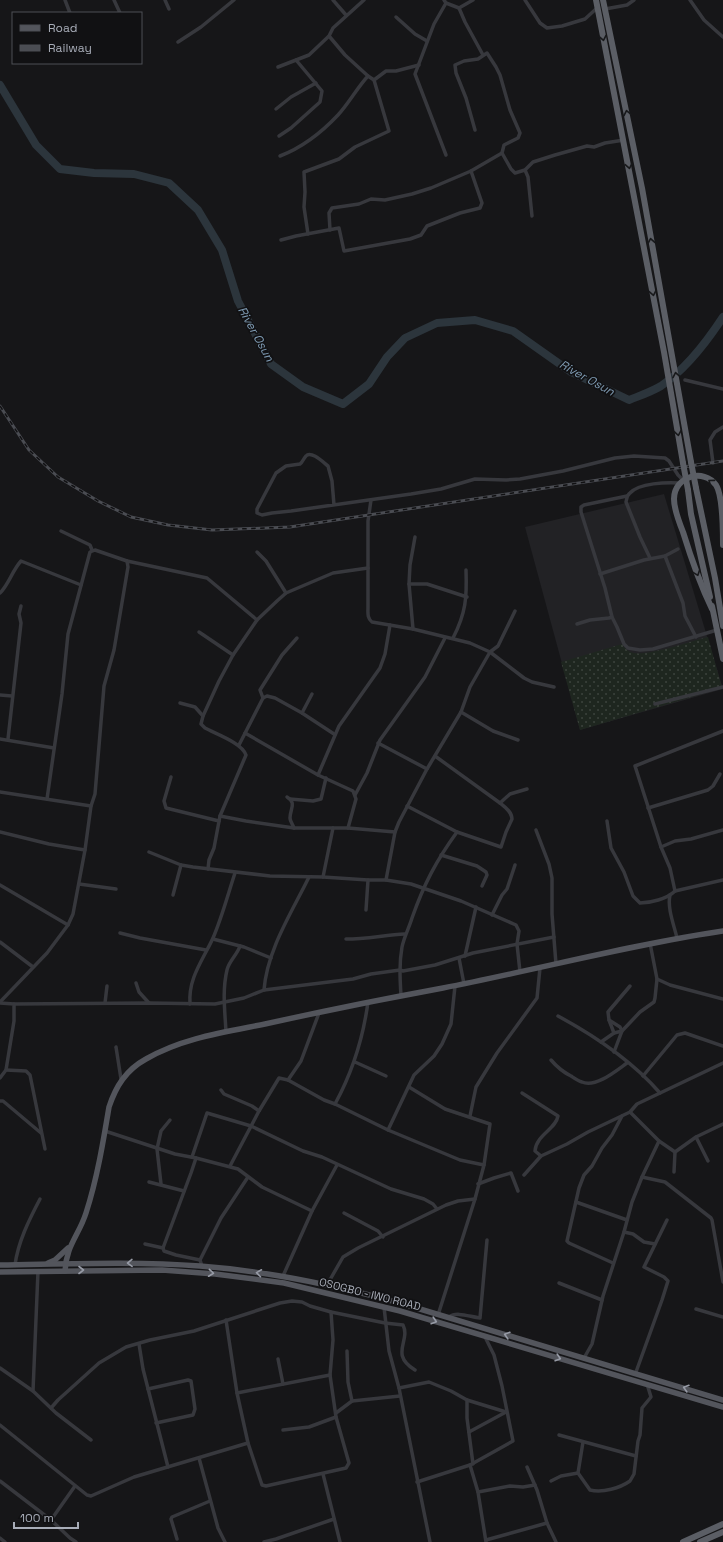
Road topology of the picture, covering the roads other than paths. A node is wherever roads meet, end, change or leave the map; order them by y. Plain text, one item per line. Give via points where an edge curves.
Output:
1 (66, 0) edge
2 (114, 0) edge
3 (165, 0) edge
4 (234, 0) edge
5 (333, 0) edge
6 (364, 0) edge
7 (473, 0) edge
8 (525, 0) edge
9 (596, 0) edge
10 (603, 0) edge
11 (634, 0) edge
12 (690, 0) edge
13 (445, 2) edge
14 (459, 8) junction
15 (597, 8) junction
16 (169, 9) dead end
17 (605, 9) junction
18 (70, 12) edge
19 (120, 12) edge
20 (346, 15) junction
21 (396, 17) dead end
22 (329, 36) junction
23 (723, 37) edge
24 (427, 41) junction
25 (178, 42) dead end
26 (483, 55) junction
27 (296, 60) junction
28 (419, 65) junction
29 (278, 67) dead end
30 (368, 76) junction
31 (374, 80) junction
32 (316, 83) junction
33 (276, 109) dead end
34 (475, 130) dead end
35 (279, 136) dead end
36 (624, 140) junction
37 (502, 153) junction
38 (280, 156) dead end
39 (446, 156) dead end
40 (525, 170) junction
41 (471, 171) junction
42 (532, 216) dead end
43 (330, 230) junction
44 (308, 234) junction
45 (281, 240) dead end
46 (685, 380) dead end
47 (723, 389) edge
48 (723, 426) edge
49 (713, 463) dead end
50 (682, 481) junction
51 (627, 496) junction
52 (370, 500) junction
53 (722, 501) edge
54 (334, 505) junction
55 (61, 530) dead end
56 (415, 537) dead end
57 (723, 545) edge
58 (92, 550) junction
59 (678, 550) dead end
60 (257, 552) dead end
61 (665, 556) junction
62 (650, 558) junction
63 (127, 561) junction
64 (368, 568) junction
65 (466, 570) dead end
66 (600, 574) junction
67 (409, 584) junction
68 (81, 585) junction
69 (0, 593) edge
70 (286, 593) junction
71 (466, 597) junction
72 (723, 604) edge
73 (21, 606) dead end
74 (712, 609) junction
75 (515, 611) dead end
76 (721, 616) junction
77 (612, 617) junction
78 (257, 620) junction
79 (577, 624) dead end
80 (390, 625) junction
81 (723, 626) edge
82 (413, 629) junction
83 (717, 630) junction
84 (199, 632) dead end
85 (696, 636) junction
86 (297, 638) dead end
87 (445, 638) junction
88 (452, 638) junction
89 (490, 652) junction
90 (233, 655) junction
91 (723, 659) edge
92 (554, 687) dead end
93 (723, 687) edge
94 (312, 694) dead end
95 (0, 695) edge
96 (12, 696) junction
97 (263, 698) junction
98 (180, 703) dead end
99 (655, 704) dead end
100 (461, 712) junction
101 (302, 713) junction
102 (203, 716) junction
103 (723, 731) edge
104 (245, 733) junction
105 (334, 734) junction
106 (0, 739) edge
107 (8, 740) junction
108 (518, 740) dead end
109 (378, 743) junction
110 (239, 746) junction
111 (54, 748) junction
112 (435, 756) junction
113 (427, 769) junction
114 (720, 774) dead end
115 (318, 775) junction
116 (171, 778) dead end
117 (326, 778) junction
118 (527, 789) dead end
119 (0, 792) edge
120 (355, 795) junction
121 (47, 798) junction
122 (500, 803) junction
123 (91, 806) junction
124 (407, 806) junction
125 (648, 808) junction
126 (220, 816) junction
127 (219, 821) junction
128 (607, 821) dead end
129 (294, 828) junction
130 (333, 828) junction
131 (348, 828) junction
132 (536, 830) dead end
133 (723, 830) edge
134 (0, 832) edge
135 (395, 832) junction
136 (457, 832) junction
137 (661, 847) junction
138 (85, 850) junction
139 (149, 852) dead end
140 (441, 854) junction
141 (182, 865) junction
142 (515, 865) dead end
143 (208, 869) junction
144 (235, 872) junction
145 (323, 876) junction
146 (309, 877) junction
147 (368, 880) junction
148 (386, 880) junction
149 (723, 880) edge
150 (79, 884) junction
151 (0, 885) edge
152 (482, 886) dead end
153 (423, 888) junction
154 (116, 889) dead end
155 (675, 891) junction
156 (173, 895) dead end
157 (670, 895) junction
158 (664, 898) junction
159 (669, 900) junction
160 (476, 907) junction
161 (366, 910) dead end
162 (492, 915) junction
163 (68, 925) junction
164 (723, 931) edge
165 (120, 933) dead end
166 (405, 934) junction
167 (554, 936) junction
168 (677, 938) junction
169 (213, 939) junction
170 (346, 939) dead end
171 (0, 942) edge
172 (650, 943) junction
173 (517, 944) junction
174 (240, 946) junction
175 (206, 950) junction
176 (464, 956) junction
177 (272, 958) junction
178 (459, 958) junction
179 (556, 964) junction
180 (33, 967) junction
181 (540, 968) junction
182 (400, 970) junction
183 (520, 972) junction
184 (657, 979) junction
185 (136, 983) dead end
186 (464, 984) junction
187 (107, 986) dead end
188 (455, 986) junction
189 (630, 986) dead end
190 (264, 990) junction
191 (401, 996) junction
192 (723, 999) edge
193 (0, 1002) edge
194 (149, 1002) junction
195 (224, 1002) junction
196 (368, 1002) junction
197 (105, 1003) junction
198 (14, 1004) junction
199 (190, 1004) junction
200 (319, 1012) junction
201 (558, 1016) dead end
202 (609, 1020) junction
203 (226, 1032) junction
204 (622, 1032) junction
205 (614, 1034) junction
206 (601, 1042) junction
207 (723, 1046) edge
208 (116, 1047) dead end
209 (614, 1052) junction
210 (551, 1060) dead end
211 (355, 1062) junction
212 (627, 1062) junction
213 (723, 1063) edge
214 (6, 1070) junction
215 (386, 1076) dead end
216 (643, 1076) junction
217 (0, 1078) edge
218 (121, 1080) junction
219 (288, 1080) junction
220 (409, 1087) junction
221 (222, 1090) dead end
222 (522, 1093) dead end
223 (660, 1093) junction
224 (0, 1100) edge
225 (335, 1104) junction
226 (258, 1111) junction
227 (630, 1112) junction
228 (470, 1116) junction
229 (622, 1116) junction
230 (170, 1120) dead end
231 (723, 1124) edge
232 (251, 1126) junction
233 (388, 1130) junction
234 (105, 1131) junction
235 (42, 1134) junction
236 (696, 1137) junction
237 (659, 1141) junction
238 (157, 1148) junction
239 (45, 1149) dead end
240 (675, 1152) junction
241 (541, 1156) junction
242 (194, 1157) junction
243 (708, 1161) dead end
244 (337, 1165) junction
245 (484, 1165) junction
246 (230, 1166) junction
247 (674, 1172) dead end
248 (524, 1175) dead end
249 (248, 1177) junction
250 (642, 1177) junction
251 (149, 1182) dead end
252 (162, 1184) junction
253 (478, 1184) junction
254 (184, 1191) junction
255 (518, 1191) dead end
256 (40, 1199) dead end
257 (475, 1199) junction
258 (576, 1202) junction
259 (437, 1209) junction
260 (312, 1211) junction
261 (344, 1213) dead end
262 (627, 1220) junction
263 (667, 1220) dead end
264 (624, 1232) junction
265 (383, 1237) junction
266 (487, 1240) dead end
267 (145, 1244) dead end
268 (655, 1244) junction
269 (70, 1247) junction
270 (162, 1248) junction
271 (201, 1263) junction
272 (614, 1263) junction
273 (41, 1264) junction
274 (66, 1264) junction
275 (0, 1265) edge
276 (15, 1265) junction
277 (38, 1271) junction
278 (65, 1271) junction
279 (0, 1272) edge
280 (284, 1276) junction
281 (298, 1279) junction
282 (723, 1282) edge
283 (559, 1283) dead end
284 (327, 1285) junction
285 (297, 1286) junction
286 (602, 1300) junction
287 (384, 1306) junction
288 (696, 1309) dead end
289 (331, 1312) junction
290 (438, 1315) junction
291 (723, 1317) edge
292 (448, 1318) junction
293 (226, 1320) junction
294 (385, 1323) junction
295 (484, 1336) junction
296 (139, 1344) junction
297 (347, 1351) dead end
298 (584, 1358) junction
299 (278, 1360) dead end
300 (0, 1368) edge
301 (416, 1370) dead end
302 (636, 1372) junction
303 (330, 1375) junction
304 (283, 1384) junction
305 (647, 1384) junction
306 (399, 1388) junction
307 (148, 1389) junction
308 (33, 1391) junction
309 (237, 1393) junction
310 (400, 1396) junction
311 (466, 1400) junction
312 (723, 1400) edge
313 (352, 1401) junction
314 (723, 1407) edge
315 (51, 1408) junction
316 (506, 1412) junction
317 (336, 1416) junction
318 (156, 1423) junction
319 (0, 1425) edge
320 (283, 1430) dead end
321 (469, 1432) junction
322 (559, 1435) dead end
323 (91, 1440) dead end
324 (583, 1442) junction
325 (248, 1443) junction
326 (636, 1456) junction
327 (199, 1458) junction
328 (472, 1464) junction
329 (168, 1467) junction
330 (527, 1467) dead end
331 (578, 1473) junction
332 (323, 1474) junction
333 (0, 1481) edge
334 (551, 1481) dead end
335 (417, 1482) junction
336 (535, 1485) junction
337 (75, 1486) junction
338 (478, 1492) junction
339 (210, 1501) junction
340 (334, 1519) junction
341 (51, 1520) junction
342 (547, 1523) junction
343 (723, 1524) edge
344 (723, 1532) edge
345 (0, 1538) edge
346 (177, 1539) dead end
347 (486, 1541) edge
348 (5, 1542) edge
349 (76, 1542) edge
350 (225, 1542) edge
351 (264, 1542) edge
352 (340, 1542) edge
353 (430, 1542) edge
354 (556, 1542) edge
355 (683, 1542) edge
356 (700, 1542) edge

1 - 18 street
2 - 19 street
3 - 16 street
4 - 25 street
5 - 20 street
6 - 20 street
7 - 14 street
8 - 15 street via 540,23 547,28 585,19
9 - 15 highway
10 - 17 highway
11 - 17 street via 627,5
12 - 23 street via 704,20
13 - 14 street
13 - 24 street
14 - 26 street
15 -> 36 highway
76 -> 17 highway, bridge via 642,188
20 - 22 street
21 - 24 street
22 - 27 street via 309,56
22 - 30 street
24 - 28 street
26 - 34 street via 478,59 455,65
26 - 37 street via 487,53 496,66 520,133 518,138 504,145
27 - 29 street
27 - 32 street
28 - 31 street via 386,71
28 - 39 street via 415,74
30 - 31 street
30 - 38 street via 337,116 293,151
31 - 44 street via 389,131 339,159 304,172 304,207
32 - 33 street
32 - 35 street via 322,91 320,102
36 - 40 street via 555,155 533,162
36 -> 74 highway, bridge via 673,402 691,514
37 - 40 street via 515,172
37 - 41 street
40 - 42 street
41 - 43 street via 412,194 385,200 371,199 359,204 332,208 329,213
41 - 43 street via 482,203 480,208 427,226 421,235 344,251 339,228
43 - 44 street
44 - 45 street
46 - 47 street
48 - 49 street via 710,440
50 - 51 street via 637,488 630,491
50 - 52 street via 665,458 634,456 520,479 475,479 441,489
53 -> 50 highway via 716,485 709,479 700,476
50 -> 74 highway via 676,488 674,500 702,588
51 - 62 street via 626,502
51 - 66 street via 581,507
52 - 54 street
52 - 64 street
53 - 57 highway
54 - 54 street via 262,515 257,509 276,472 286,466 300,464 308,455 328,466
55 - 58 street via 90,545
56 - 67 street
58 - 63 street
58 - 68 street
59 - 61 street
60 - 70 street via 266,561
61 - 62 street
61 - 85 street via 686,616
62 - 66 street
63 - 78 street via 207,578
63 - 123 street via 114,650 104,686 95,794
64 - 70 street via 333,573
64 - 80 street via 368,618 372,622
65 - 71 street
66 - 77 street
67 - 71 street via 427,584
67 - 82 street
68 - 69 street via 21,561
68 - 111 street via 68,634
70 - 78 street
71 - 88 street via 462,616
72 - 76 highway
73 - 96 street
74 - 83 highway
75 - 89 street via 498,646
76 - 81 highway
77 - 79 street
77 - 85 street via 624,644 633,650 653,649
78 - 90 street
80 - 82 street
80 - 105 street via 380,668
82 - 87 street
83 - 85 street
83 - 91 highway
84 - 90 street
86 - 97 street via 282,654 260,690
87 - 88 street
87 - 109 street via 425,677
88 - 89 street
89 - 92 street via 524,678
89 - 100 street via 470,687
90 - 102 street
93 - 99 street
94 - 101 street
95 - 96 street
96 - 107 street
97 - 101 street via 275,698
97 - 104 street
98 - 102 street via 195,707
100 - 108 street via 493,731
100 - 112 street
101 - 105 street
102 - 110 street via 203,726
103 - 125 street via 636,765
104 - 110 street
104 - 115 street
105 - 115 street
106 - 107 street
107 - 111 street
109 - 113 street
109 - 120 street via 367,773
110 - 126 street via 245,752 245,758
111 - 121 street
112 - 113 street
112 - 122 street
113 - 124 street
114 - 125 street via 714,786 708,790
115 - 117 street
116 - 127 street via 164,800 166,808
117 - 120 street
117 - 129 street via 321,799 312,801 289,798 293,807 290,818
118 - 122 street via 510,794
119 - 121 street
120 - 131 street via 355,806
121 - 123 street
122 - 136 street via 512,816 502,847
123 - 138 street
124 - 135 street
124 - 136 street
125 - 137 street
126 - 127 street
126 - 129 street
127 - 143 street
128 - 158 street via 611,848 633,896 640,903
129 - 130 street
130 - 131 street
130 - 145 street
131 - 135 street
132 - 167 street via 550,864
133 - 137 street
134 - 138 street
135 - 148 street
136 - 140 street
137 - 155 street
138 - 150 street
139 - 141 street
140 - 152 street via 478,866 486,872
140 - 153 street
141 - 143 street
141 - 156 street
142 - 162 street via 507,889
143 - 144 street
144 - 146 street
144 - 169 street
145 - 146 street
145 - 147 street
146 - 177 street
147 - 148 street
147 - 161 street
148 - 153 street
149 - 155 street
150 - 154 street
150 - 163 street
151 - 163 street
153 - 160 street
153 - 166 street
155 - 157 street
157 - 158 street
157 - 159 street
158 - 159 street
159 - 168 street
160 - 162 street
160 - 176 street
162 - 173 street via 516,925 519,931
163 - 180 street
164 - 168 main road
165 - 175 street
166 - 170 street
166 - 182 street
167 - 173 street
167 - 179 street
168 - 172 main road
169 - 174 street
169 - 175 street
171 - 180 street
172 - 179 main road
172 - 184 street
173 - 176 street
173 - 183 street
174 - 177 street
174 - 195 street via 227,969
175 - 199 street via 190,989
176 - 178 street
177 - 190 street
178 - 182 street via 435,965
178 - 186 street
179 - 181 main road
180 - 193 street
181 - 183 main road
181 - 228 street via 537,998 476,1086
182 - 190 street via 353,979
182 - 191 street
183 - 186 main road
184 - 192 street
184 - 204 street via 654,1002 640,1012
185 - 194 street via 139,992
186 - 188 main road
187 - 197 street
188 - 191 main road
188 - 220 street via 451,1024 442,1044 434,1056 414,1075
189 - 202 street via 609,1010
190 - 195 street
191 - 196 main road
193 - 198 street
194 - 197 street
194 - 199 street
195 - 199 street
195 - 203 street
196 - 200 main road
196 - 211 street
197 - 198 street
198 - 214 street via 14,1021
200 - 203 main road
200 - 219 street via 301,1061
201 - 206 street
202 - 204 street via 620,1027
202 - 205 street
203 - 218 main road via 191,1040 161,1051 145,1059
204 - 205 street
204 - 209 street
205 - 206 street
206 - 209 street
207 - 216 street via 685,1034 677,1036
208 - 218 street
209 - 212 street
210 - 212 street via 563,1072 583,1083 608,1077
211 - 215 street
211 - 225 street
212 - 216 street
213 - 223 street
214 - 217 street
214 - 235 street via 26,1072 30,1075
216 - 223 street
218 - 234 main road via 109,1107
219 - 225 street
219 - 226 street via 278,1079
220 - 228 street via 445,1109
220 - 233 street
221 - 226 street via 224,1094
222 - 241 street via 558,1116 535,1148
223 - 227 street via 637,1104
224 - 235 street
225 - 233 street
226 - 232 street
227 - 229 street
227 - 237 street
228 - 245 street via 490,1124
229 - 241 street
229 - 258 street via 584,1175
230 - 238 street via 160,1130
231 - 236 street
232 - 242 street via 207,1113
232 - 244 street
232 - 246 street
233 - 245 street via 460,1160
234 - 238 street
234 - 269 main road via 86,1215
235 - 239 street
236 - 240 street
236 - 243 street
237 - 240 street
237 - 250 street
238 - 242 street
238 - 252 street
240 - 247 street
241 - 248 street
242 - 246 street
242 - 254 street
244 - 259 street via 391,1189 424,1199
244 - 260 street
245 - 253 street
246 - 249 street
249 - 260 street via 262,1187
249 - 271 street via 221,1218
250 - 262 street
250 - 282 street via 665,1182 711,1218
251 - 252 street
252 - 254 street
253 - 255 street via 511,1173
253 - 257 street
254 - 270 street
256 - 276 street via 28,1223
257 - 259 street via 458,1201
257 - 290 street
258 - 262 street
258 - 272 street via 568,1242
259 - 265 street
260 - 280 street
261 - 265 street via 378,1231
262 - 264 street
263 - 268 street
264 - 268 street via 644,1242
264 - 272 street
265 - 284 street via 343,1257
266 - 292 street via 480,1318 459,1314 453,1314
267 - 270 street
268 - 302 street via 644,1267 668,1281
269 - 273 main road via 55,1260
269 - 274 main road
270 - 271 street via 164,1251
271 -> 274 main road, OSOGBO - IWO ROAD
280 -> 271 main road, OSOGBO - IWO ROAD
272 - 286 street
273 - 274 main road, OSOGBO - IWO ROAD
273 - 276 main road, OSOGBO - IWO ROAD
274 - 278 main road
275 - 276 main road, OSOGBO - IWO ROAD
277 - 278 main road, OSOGBO - IWO ROAD
277 - 279 main road, OSOGBO - IWO ROAD
277 - 308 street
278 -> 285 main road, OSOGBO - IWO ROAD via 202,1272
280 - 281 main road, OSOGBO - IWO ROAD
281 - 284 main road, OSOGBO - IWO ROAD
281 - 285 main road
283 - 286 street
284 - 290 main road, OSOGBO - IWO ROAD
285 - 287 main road, OSOGBO - IWO ROAD
286 - 298 street via 592,1344
287 - 294 street
287 -> 295 main road, OSOGBO - IWO ROAD
288 - 291 street
289 - 293 street via 292,1300
289 - 294 street
289 - 303 street via 333,1340
290 - 292 main road, OSOGBO - IWO ROAD
298 -> 292 main road, OSOGBO - IWO ROAD
293 - 296 street via 194,1331
293 - 309 street
294 - 301 street via 404,1326 402,1354 410,1367
294 - 306 street
295 -> 305 main road, OSOGBO - IWO ROAD
295 - 316 street via 494,1354
296 - 307 street
296 - 315 street via 126,1347 100,1363
297 - 313 street via 348,1382
298 - 302 main road, OSOGBO - IWO ROAD
299 - 304 street
300 - 308 street
312 -> 302 main road, OSOGBO - IWO ROAD
303 - 304 street
303 - 317 street
304 - 309 street
305 - 314 main road, OSOGBO - IWO ROAD
305 - 326 street via 651,1397 642,1408
306 - 310 street
306 - 311 street via 429,1382
307 - 318 street
307 - 318 street via 191,1381 196,1410 193,1415
308 - 315 street
309 - 325 street
310 - 313 street
310 - 335 street
311 - 316 street
311 - 321 street
313 - 317 street
315 - 323 street
316 - 321 street
316 - 328 street via 513,1441
317 - 320 street via 309,1428
317 - 332 street via 349,1463 346,1468
318 - 329 street
319 - 337 street
321 - 328 street
322 - 324 street
324 - 326 street
324 - 331 street
325 - 327 street
325 - 332 street via 264,1486
326 - 331 street via 633,1479 617,1487 600,1491 590,1490
327 - 329 street
327 - 339 street
328 - 335 street
328 - 338 street
329 - 337 street via 134,1477 95,1495 86,1495
330 - 336 street
331 - 334 street
332 - 340 street
333 - 341 street
335 - 353 street
336 - 338 street via 510,1486
336 - 342 street
337 - 341 street
338 - 347 street
339 - 346 street via 172,1517
339 - 350 street
340 - 351 street
340 - 352 street
341 - 349 street
342 - 347 street
342 - 354 street
343 - 355 highway
344 - 356 highway
345 - 348 street

